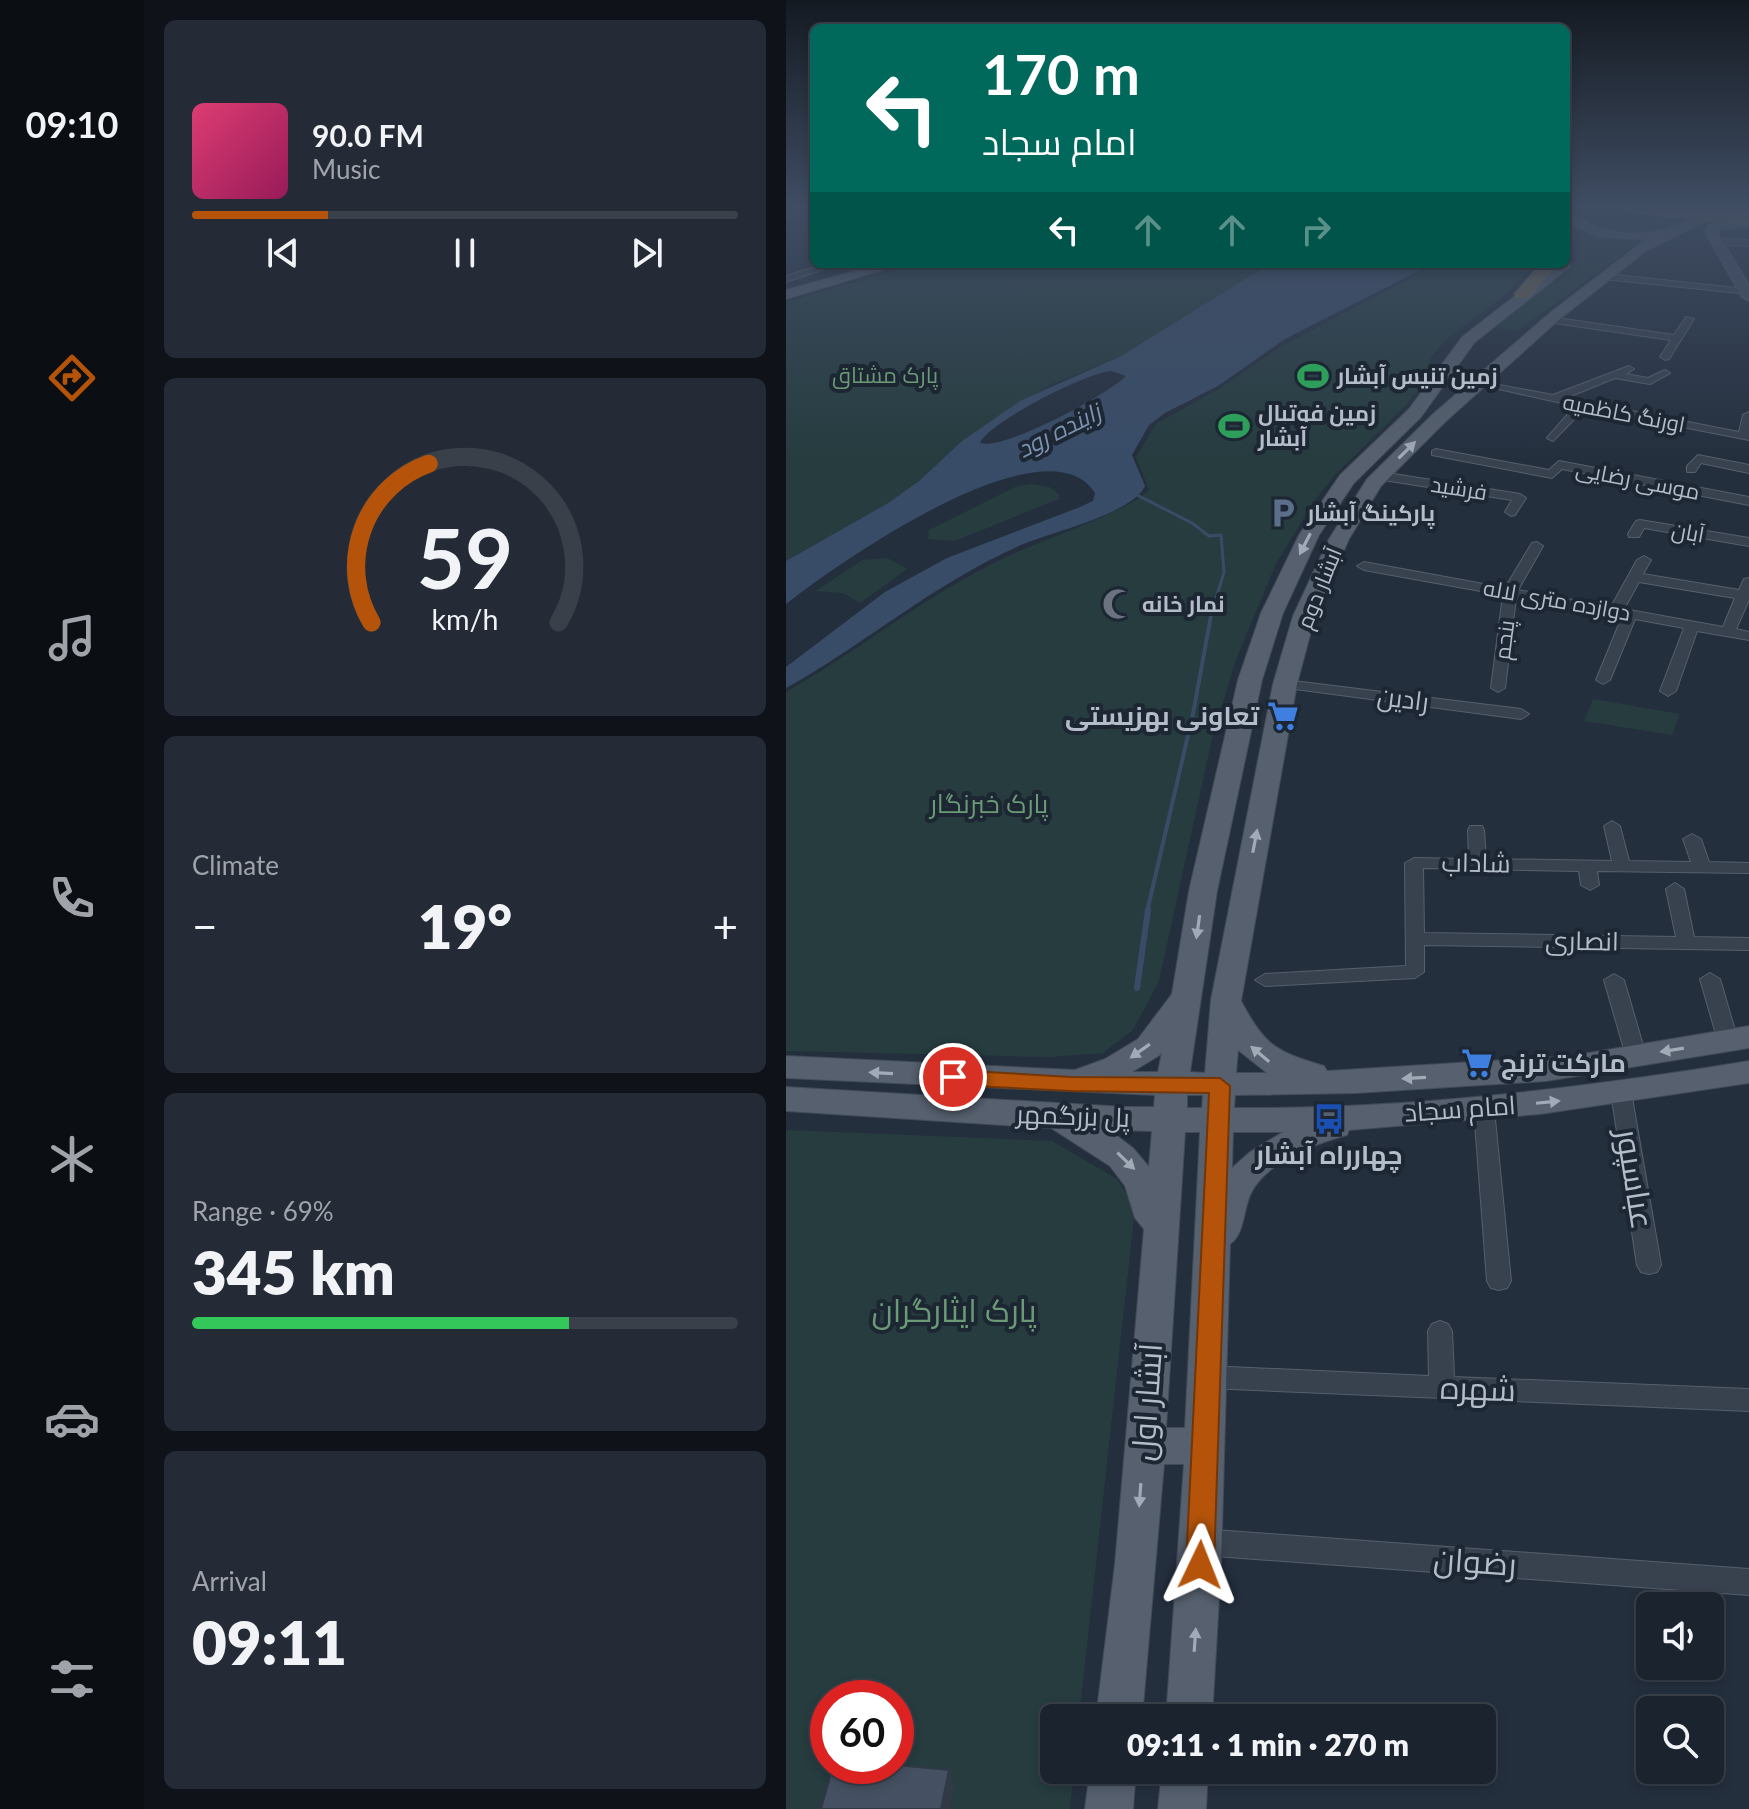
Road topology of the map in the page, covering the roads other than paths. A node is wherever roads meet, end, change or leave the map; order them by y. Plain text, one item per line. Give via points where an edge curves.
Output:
1 (823, 288) edge
2 (1528, 288) edge
3 (1530, 288) edge
4 (1592, 288) edge
5 (1696, 288) edge
6 (1523, 294) junction
7 (1748, 295) edge
8 (786, 297) edge
9 (1553, 318) junction
10 (1689, 319) dead end
11 (1488, 322) junction
12 (1677, 338) junction
13 (1513, 355) junction
14 (1665, 357) dead end
15 (1629, 369) dead end
16 (1665, 373) dead end
17 (1614, 375) junction
18 (1499, 388) dead end
19 (1554, 399) junction
20 (1423, 404) junction
21 (1583, 404) junction
22 (1749, 415) edge
23 (1667, 421) junction
24 (1658, 432) dead end
25 (1746, 436) edge
26 (1553, 438) dead end
27 (1436, 453) dead end
28 (1691, 469) dead end
29 (1749, 469) edge
30 (1381, 476) junction
31 (1625, 478) junction
32 (1613, 494) dead end
33 (1728, 497) junction
34 (1749, 501) edge
35 (1511, 512) dead end
36 (1719, 514) dead end
37 (1634, 534) dead end
38 (1749, 542) edge
39 (1537, 546) dead end
40 (1644, 560) dead end
41 (1364, 566) dead end
42 (1634, 577) junction
43 (1510, 591) junction
44 (1747, 591) edge
45 (1623, 612) junction
46 (1692, 625) junction
47 (1728, 632) junction
48 (1749, 636) edge
49 (1603, 680) dead end
50 (1285, 684) junction
51 (1498, 688) dead end
52 (1668, 691) dead end
53 (1521, 714) dead end
54 (1612, 826) dead end
55 (1476, 830) dead end
56 (1692, 839) dead end
57 (1478, 863) junction
58 (1587, 865) junction
59 (1622, 866) junction
60 (1702, 867) junction
61 (1749, 868) edge
62 (1590, 885) dead end
63 (1675, 889) dead end
64 (1203, 891) junction
65 (1245, 894) junction
66 (1415, 939) junction
67 (1686, 943) junction
68 (1749, 944) edge
69 (1710, 979) dead end
70 (1265, 980) dead end
71 (1614, 980) dead end
72 (1188, 993) junction
73 (1226, 1000) junction
74 (1738, 1039) edge
75 (1636, 1056) junction
76 (786, 1067) edge
77 (1749, 1072) edge
78 (1361, 1081) junction
79 (1071, 1084) junction
80 (1621, 1092) junction
81 (786, 1099) edge
82 (1170, 1102) junction
83 (1219, 1102) junction
84 (1484, 1109) junction
85 (1372, 1116) junction
86 (1061, 1118) junction
87 (1157, 1250) junction
88 (1213, 1260) junction
89 (1649, 1265) dead end
90 (1499, 1281) dead end
91 (1440, 1331) dead end
92 (1208, 1377) junction
93 (1442, 1388) junction
94 (1749, 1400) edge
95 (1143, 1446) junction
96 (1205, 1446) junction
97 (1201, 1542) junction
98 (1749, 1582) edge
99 (1121, 1704) edge
100 (1190, 1704) edge
101 (1112, 1784) edge
102 (1184, 1784) edge
103 (1109, 1809) edge
104 (1182, 1809) edge

1 - 8 main road
2 - 6 highway
3 - 6 main road, آبشار دوم
4 - 9 main road, آبشار دوم
5 - 7 street
6 - 11 main road, آبشار دوم
9 - 11 main road via 1518,334 1498,332
9 - 12 street
9 - 13 main road, آبشار دوم
10 - 12 street
11 - 20 main road, آبشار دوم via 1447,364
12 - 14 street
13 - 20 main road via 1513,345 1488,344
30 -> 13 main road, آبشار دوم
15 - 17 street
16 - 17 street via 1650,381
17 - 19 street
18 - 19 street, اورنگ کاظمیه
19 - 21 street, اورنگ کاظمیه
20 -> 64 main road, آبشار دوم via 1347,479 1309,535 1272,613 1250,680
21 - 23 street, اورنگ کاظمیه
21 - 26 street
22 - 25 street
23 - 24 street
23 - 25 street, اورنگ کاظمیه via 1721,437
27 - 31 street, موسی رضایی via 1552,474 1559,465
28 - 29 street via 1698,459
30 - 35 street, فرشید via 1520,498
30 - 50 main road, آبشار دوم via 1339,539 1304,616
31 - 32 street
31 - 33 street, موسی رضایی
33 - 34 street, موسی رضایی
33 - 36 street
37 - 38 street, آبان via 1640,524
39 - 43 street
40 - 42 street
41 - 43 street, دوازده متری لاله
42 - 44 street
42 - 45 street
43 - 45 street, دوازده متری لاله
43 - 51 street, پنجم
44 - 47 street
45 - 46 street, دوازده متری لاله
45 - 49 street
46 - 47 street, دوازده متری لاله
46 - 52 street
47 - 48 street, دوازده متری لاله
50 - 53 street, رادین
65 -> 50 main road, آبشار دوم
54 - 59 street
55 - 57 street
56 - 60 street
57 - 58 street, شاداب
57 - 66 street, شاداب via 1414,863
58 - 59 street, شاداب
58 - 62 street
59 - 60 street, شاداب
60 - 61 street, شاداب
63 - 67 street
64 - 65 main road
64 -> 72 main road, آبشار دوم
65 - 73 main road, آبشار دوم
66 - 67 street, انصاری
66 - 70 street, شاداب via 1415,972
67 - 68 street, انصاری
69 - 74 street
71 - 75 street
72 -> 79 main road via 1149,1047
72 - 82 main road, آبشار دوم
78 -> 73 main road via 1268,1062 1243,1039
73 - 83 main road, آبشار دوم
74 -> 75 main road, امام سجاد
75 -> 78 main road, امام سجاد via 1548,1070
79 -> 76 main road, پل بزرگمهر
77 - 80 main road, امام سجاد
78 - 83 main road, امام سجاد
79 - 82 main road, پل بزرگمهر
84 -> 80 main road, امام سجاد
80 - 89 street, عباسپور
81 - 86 main road, پل بزرگمهر
82 - 83 main road, امام سجاد
82 - 86 main road, پل بزرگمهر
82 - 87 main road, آبشار اول
83 - 85 main road, امام سجاد
83 - 88 main road
84 - 85 main road, امام سجاد
84 - 90 street
85 - 88 main road via 1312,1132 1240,1181
86 -> 87 main road via 1130,1162 1148,1191
87 - 95 main road, آبشار اول
88 - 92 main road
91 - 93 street
92 - 93 street, شهره
92 - 96 main road
93 - 94 street, شهره
95 - 96 main road
95 -> 99 main road, آبشار اول
96 - 97 main road
97 - 98 street, رضوان
100 -> 97 main road
101 - 103 main road
102 - 104 main road

